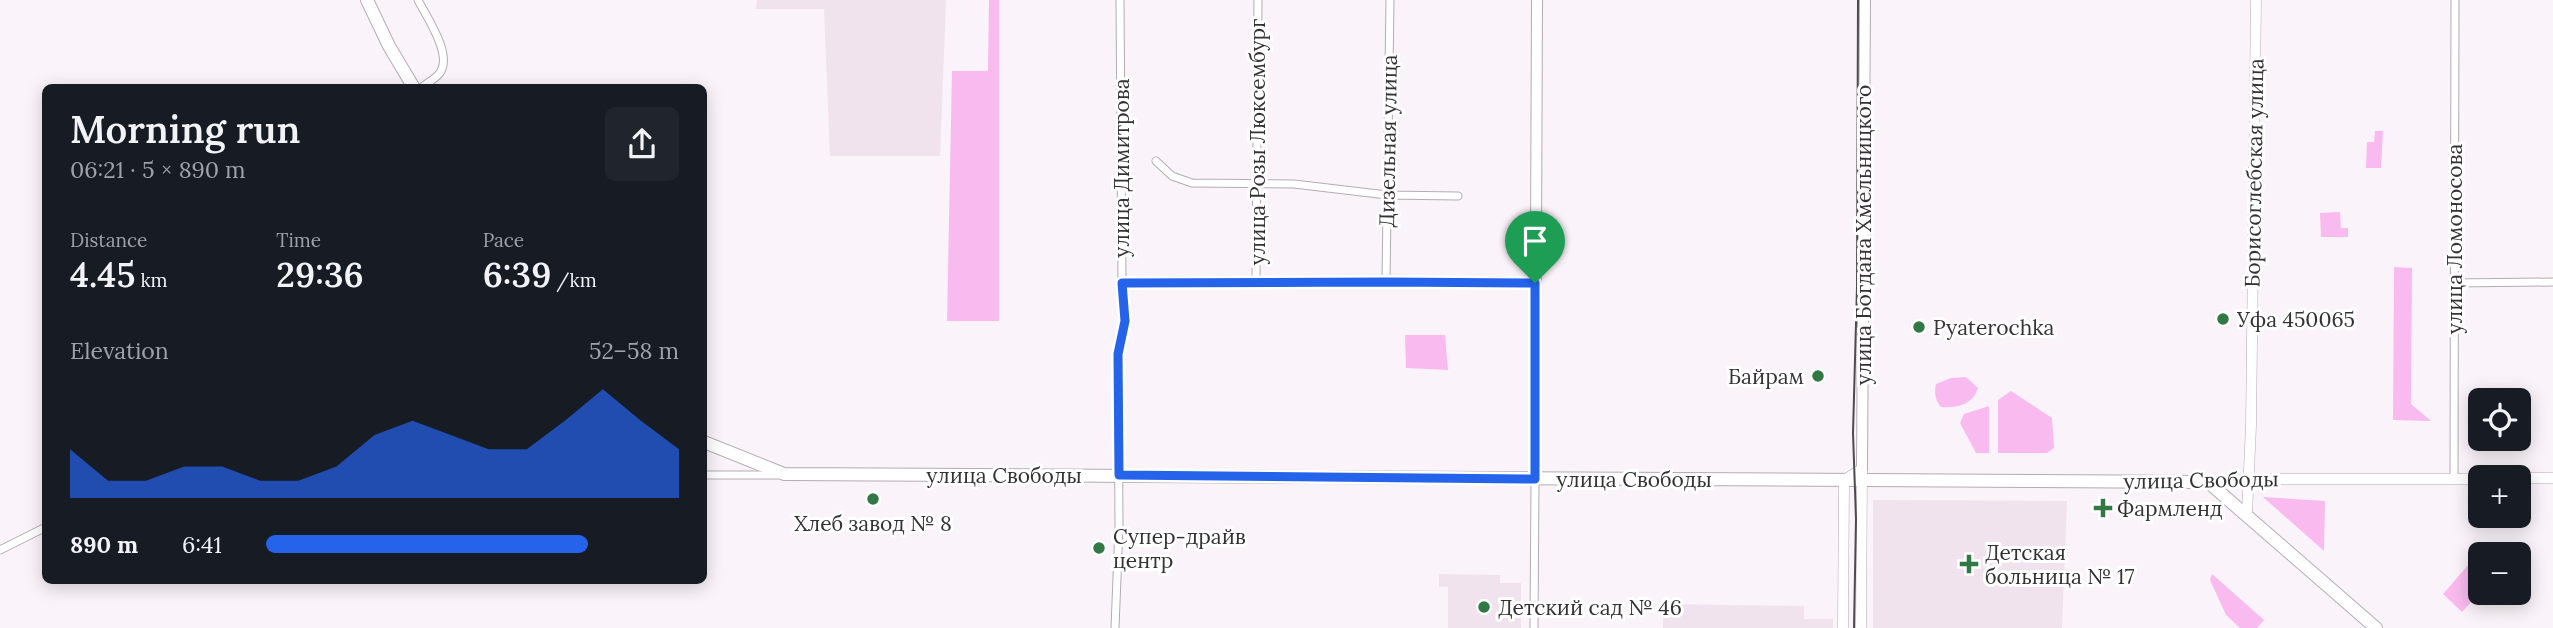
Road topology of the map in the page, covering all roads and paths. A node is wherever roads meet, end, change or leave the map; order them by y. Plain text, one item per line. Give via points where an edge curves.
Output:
1 (367, 0) edge
2 (418, 0) edge
3 (1120, 0) edge
4 (1258, 0) edge
5 (1390, 0) edge
6 (1537, 0) edge
7 (1865, 0) edge
8 (2256, 0) edge
9 (2455, 0) edge
10 (412, 84) edge
11 (426, 84) edge
12 (1156, 160) dead end
13 (1256, 185) junction
14 (1387, 195) junction
15 (1458, 195) dead end
16 (1386, 282) junction
17 (2453, 282) junction
18 (2553, 282) edge
19 (1122, 283) junction
20 (1256, 283) junction
21 (1535, 283) junction
22 (707, 443) edge
23 (785, 474) junction
24 (707, 475) edge
25 (1119, 475) junction
26 (1862, 475) junction
27 (2468, 478) edge
28 (2531, 478) edge
29 (2553, 478) edge
30 (1535, 479) junction
31 (2249, 479) junction
32 (2454, 479) junction
33 (1844, 480) junction
34 (2208, 482) junction
35 (2247, 514) junction
36 (42, 529) edge
37 (0, 550) edge
38 (1115, 628) edge
39 (1534, 628) edge
40 (1843, 628) edge
41 (1861, 628) edge
42 (2376, 628) edge

1 - 10 main road
2 - 11 street via 444,54 444,66
3 - 19 street, улица Димитрова
4 - 13 street, улица Розы Люксембург
5 - 14 street, Дизельная улица
6 - 21 main road
7 - 26 main road, улица Богдана Хмельницкого
8 - 31 street, Борисоглебская улица
9 - 17 street, улица Ломоносова
12 - 13 street via 1172,176 1192,183
13 - 14 street via 1294,184
13 - 20 street, улица Розы Люксембург
14 - 15 street
14 - 16 street, Дизельная улица
16 - 20 street
16 - 21 street
17 - 18 street
17 - 32 street, улица Ломоносова
19 - 20 street
19 - 25 street, улица Димитрова via 1125,321 1118,354
21 - 30 main road
22 - 23 main road
23 - 24 street, улица Свободы
23 - 25 main road, улица Свободы
25 - 30 main road, улица Свободы
25 - 38 street, улица Димитрова
26 - 33 main road, улица Свободы
26 - 34 main road, улица Свободы
26 - 41 street
27 - 32 street, улица Свободы
28 - 29 street
30 - 33 main road, улица Свободы
30 - 39 street
31 - 32 street, улица Свободы
31 - 34 street, улица Свободы
31 - 35 street, Борисоглебская улица
33 - 40 street
34 - 35 main road
35 - 42 main road
36 - 37 street

